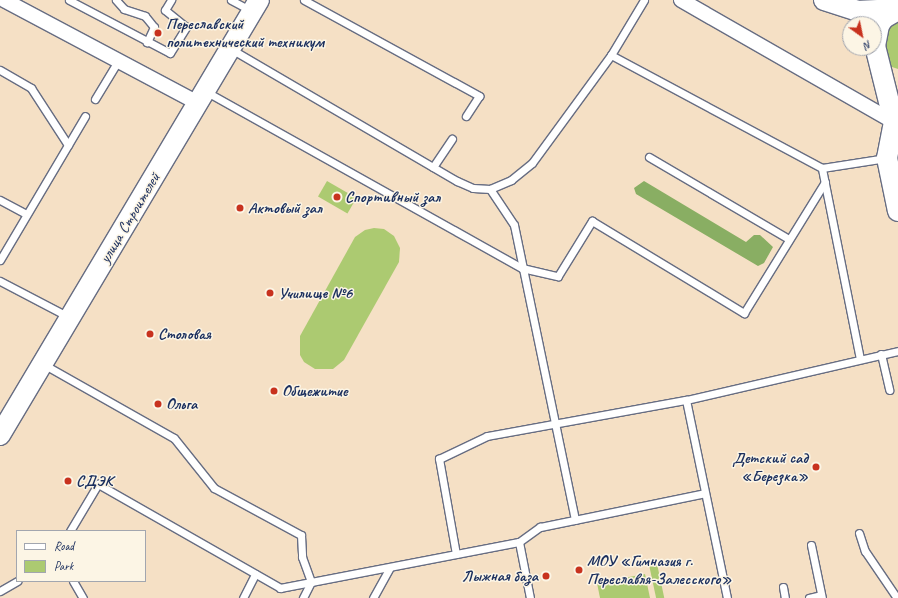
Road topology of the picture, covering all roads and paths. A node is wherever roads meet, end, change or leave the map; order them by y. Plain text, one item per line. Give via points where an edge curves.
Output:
1 (4, 0) edge
2 (69, 0) edge
3 (116, 0) edge
4 (171, 0) edge
5 (231, 0) edge
6 (304, 0) edge
7 (644, 0) edge
8 (681, 0) edge
9 (824, 0) edge
10 (255, 6) edge
11 (898, 9) edge
12 (859, 16) edge
13 (866, 16) edge
14 (882, 21) edge
15 (147, 42) junction
16 (230, 49) junction
17 (611, 55) junction
18 (877, 56) edge
19 (878, 56) edge
20 (118, 61) junction
21 (0, 70) edge
22 (898, 72) edge
23 (202, 97) junction
24 (95, 99) dead end
25 (85, 116) dead end
26 (466, 116) dead end
27 (896, 118) edge
28 (452, 139) dead end
29 (68, 145) junction
30 (649, 158) dead end
31 (433, 167) junction
32 (822, 168) junction
33 (892, 169) edge
34 (825, 182) junction
35 (490, 189) junction
36 (0, 200) edge
37 (898, 211) edge
38 (26, 214) junction
39 (789, 239) junction
40 (0, 260) edge
41 (522, 268) junction
42 (1, 283) edge
43 (70, 318) junction
44 (898, 350) edge
45 (881, 354) junction
46 (860, 359) junction
47 (43, 364) junction
48 (889, 390) dead end
49 (686, 400) junction
50 (555, 423) junction
51 (0, 435) edge
52 (705, 493) junction
53 (575, 520) junction
54 (71, 530) edge
55 (859, 533) dead end
56 (519, 542) junction
57 (811, 545) dead end
58 (456, 554) junction
59 (390, 567) junction
60 (255, 574) junction
61 (16, 581) edge
62 (73, 582) edge
63 (311, 582) junction
64 (782, 587) dead end
65 (0, 591) edge
66 (821, 597) edge
67 (83, 598) edge
68 (243, 598) edge
69 (303, 598) edge
70 (373, 598) edge
71 (530, 598) edge
72 (727, 598) edge
73 (785, 598) edge
74 (809, 598) edge
75 (897, 598) edge

1 - 20 street
2 - 15 lane
3 - 15 lane via 124,9 145,16 154,27
4 - 15 lane via 165,10 186,27 170,53
5 - 10 lane
6 - 26 lane via 479,96
7 - 17 lane
8 - 27 street
9 - 12 main road
10 - 16 main road, улица Строителей
11 - 13 main road
11 - 14 main road
16 - 23 main road, улица Строителей
16 - 31 lane
17 - 32 lane
17 - 35 lane via 532,163 511,180
18 - 27 main road
19 - 22 main road via 880,60
20 - 23 street
20 - 24 lane
21 - 29 lane via 31,88
23 - 41 lane
23 - 43 main road, улица Строителей
25 - 29 lane
27 - 33 main road
28 - 31 lane
29 - 38 lane
30 - 39 lane
31 - 35 lane via 473,188
32 - 33 lane
32 - 34 lane
33 - 37 main road
34 - 39 lane
34 - 46 lane
35 - 41 lane via 514,225
36 - 38 lane
38 - 40 lane
39 - 41 lane via 744,312 592,221 558,276
41 - 50 lane
42 - 43 lane
43 - 47 main road, улица Строителей
44 - 45 lane
45 - 46 lane
45 - 48 lane
46 - 49 lane
47 - 51 main road, улица Строителей
47 - 63 lane via 174,438 214,488 301,536 302,557
49 - 50 lane
49 - 52 lane
50 - 53 lane
50 - 58 lane via 487,436 439,459
52 - 53 lane
52 - 72 lane
53 - 56 lane via 540,527
54 - 60 lane via 98,484
55 - 75 lane via 865,552
56 - 58 lane
56 - 71 lane
57 - 66 lane
58 - 59 lane
59 - 63 lane
59 - 70 lane
60 - 63 lane via 280,588
60 - 68 lane
61 - 65 lane
62 - 67 lane
63 - 69 lane
64 - 73 lane
66 - 74 lane

